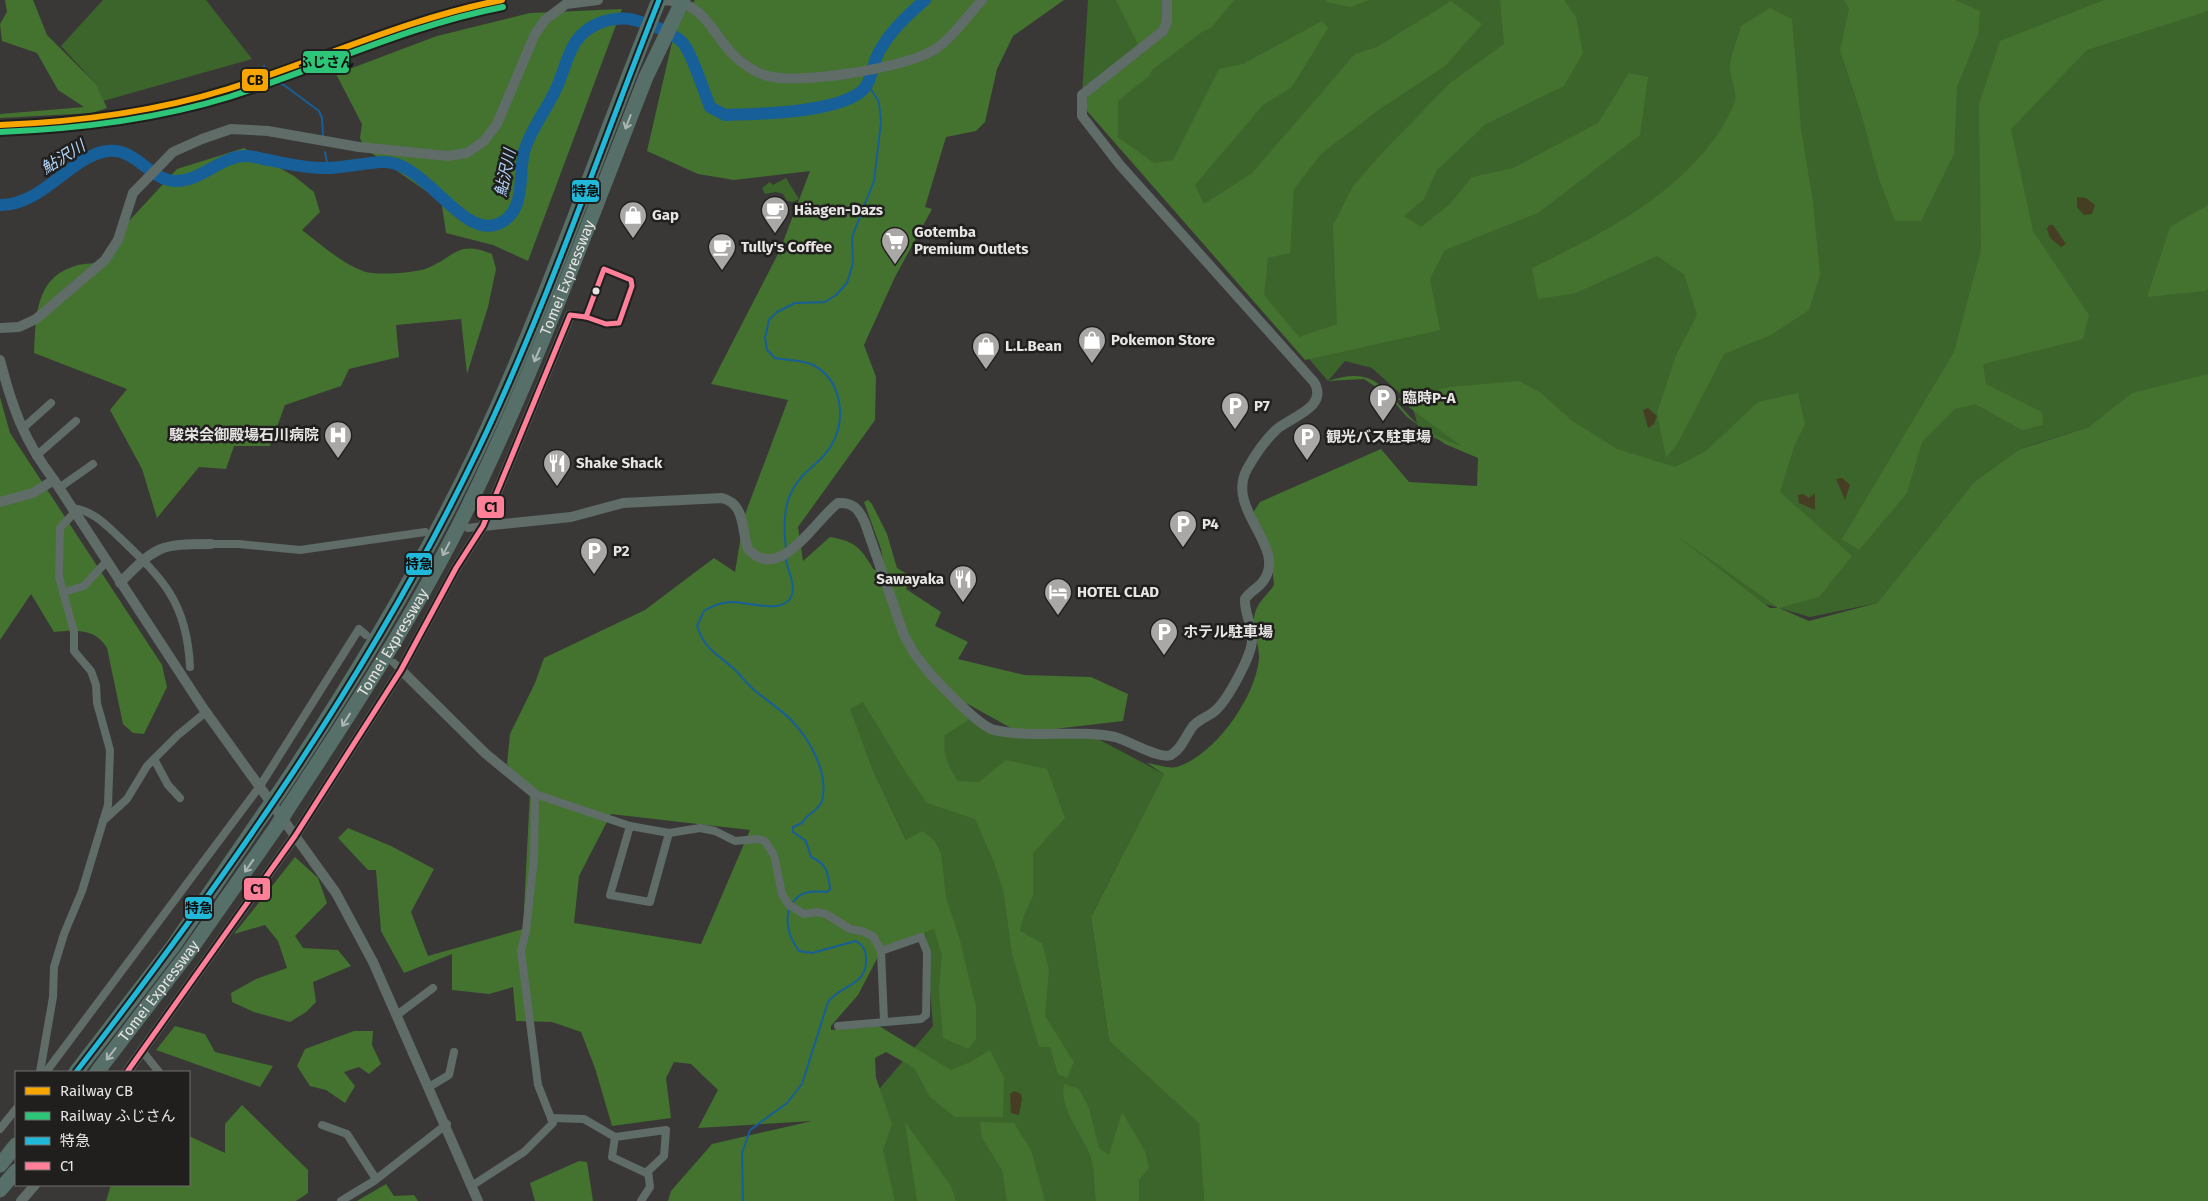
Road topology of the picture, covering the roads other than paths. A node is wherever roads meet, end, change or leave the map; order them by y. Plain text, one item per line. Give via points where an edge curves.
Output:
1 (598, 0) edge
2 (660, 0) edge
3 (677, 0) edge
4 (683, 0) edge
5 (982, 0) edge
6 (1167, 0) edge
7 (646, 77) junction
8 (570, 315) dead end
9 (0, 328) edge
10 (0, 360) edge
11 (51, 403) dead end
12 (76, 421) dead end
13 (22, 430) junction
14 (36, 456) junction
15 (93, 464) dead end
16 (56, 484) junction
17 (0, 502) edge
18 (73, 511) junction
19 (483, 526) junction
20 (468, 528) dead end
21 (425, 532) dead end
22 (211, 544) joint
23 (144, 559) junction
24 (106, 562) junction
25 (120, 583) junction
26 (64, 592) junction
27 (366, 635) dead end
28 (398, 666) junction
29 (190, 667) dead end
30 (206, 712) junction
31 (154, 759) junction
32 (260, 786) junction
33 (535, 794) junction
34 (180, 798) dead end
35 (102, 822) junction
36 (630, 826) junction
37 (669, 833) junction
38 (295, 836) junction
39 (881, 951) junction
40 (433, 988) dead end
41 (397, 1015) junction
42 (884, 1021) junction
43 (838, 1026) dead end
44 (143, 1052) junction
45 (454, 1052) dead end
46 (40, 1071) edge
47 (47, 1071) edge
48 (77, 1071) edge
49 (98, 1071) edge
50 (129, 1071) edge
51 (158, 1071) edge
52 (429, 1087) junction
53 (15, 1110) edge
54 (551, 1118) junction
55 (446, 1124) junction
56 (322, 1125) dead end
57 (0, 1129) edge
58 (615, 1136) junction
59 (15, 1146) edge
60 (0, 1164) edge
61 (648, 1171) junction
62 (15, 1172) edge
63 (376, 1179) junction
64 (473, 1185) junction
65 (34, 1186) edge
66 (0, 1190) edge
67 (21, 1201) edge
68 (341, 1201) edge
69 (478, 1201) edge
70 (641, 1201) edge

1 - 9 street via 566,4 545,20 535,34 497,124 484,141 467,153 448,156 359,147 268,130 231,130 202,139 173,152 133,193 118,240 105,260 36,319 19,327
2 - 5 street via 682,3 697,10 736,58 764,75 784,78 889,67 918,59 934,50
2 - 48 highway, Tomei Expressway, bridge via 505,389 410,582 368,655 266,812 174,945
3 - 7 highway, Tomei Expressway, bridge
4 - 7 highway, bridge
6 - 19 street via 1167,22 1163,31 1082,95 1082,116 1120,165 1314,382 1318,392 1310,409 1269,437 1243,478 1243,502 1269,558 1264,580 1245,599 1252,642 1222,703 1194,726 1175,752 1164,757 1128,740 1094,733 1055,734 993,729 980,722 926,668 910,647 865,523 851,504 838,503 802,541 768,557 752,553 745,541 740,512 733,503 722,498 623,503 571,517
7 -> 49 highway, Tomei Expressway, bridge via 519,399 466,511 381,665 277,826 188,953
8 - 19 street
10 - 13 street
11 - 13 street
12 - 14 street
13 - 14 street
14 - 16 street
15 - 16 street
16 - 17 street
16 - 18 street
18 - 23 street via 85,509 97,517
18 - 24 street
18 - 26 street via 60,528 59,577
19 - 20 street
19 - 28 street
21 - 22 street via 300,550
22 - 23 street via 162,547
23 - 25 street
23 - 29 street via 166,585 180,613 189,643
24 - 25 street
24 - 26 street via 84,586
25 - 30 street
26 - 35 street via 74,632 74,651 91,671 110,750 108,805
27 - 32 street via 359,629
28 - 33 street via 486,754
28 - 38 street
30 - 31 street
30 - 32 street
31 - 34 street via 168,785
31 - 35 street via 127,798
32 - 38 street
32 - 47 street
33 - 36 street
33 - 54 street via 534,859 521,951 538,1085
35 - 46 street via 82,891 54,967 53,997
36 - 37 street
36 - 37 street via 610,895 650,902
37 - 39 street via 700,828 735,841 764,841 774,856 782,894 789,906 804,914 826,914 850,929 873,936
38 - 41 street via 336,893
38 - 44 street
39 - 42 street
39 - 42 street via 921,937 927,952 926,1015 921,1019
40 - 41 street
41 - 52 street
42 - 43 street
44 - 50 street
44 - 51 street
45 - 52 street via 448,1075
52 - 55 street
53 - 57 street
54 - 58 street via 584,1119
54 - 64 street via 553,1123 524,1152
55 - 63 street
55 - 64 street
56 - 63 street via 347,1134
58 - 61 street via 612,1158 646,1173
58 - 61 street via 666,1130 664,1156
59 - 60 highway
61 - 70 street via 650,1188
62 - 66 highway
63 - 68 street
64 - 69 street
65 - 67 street

